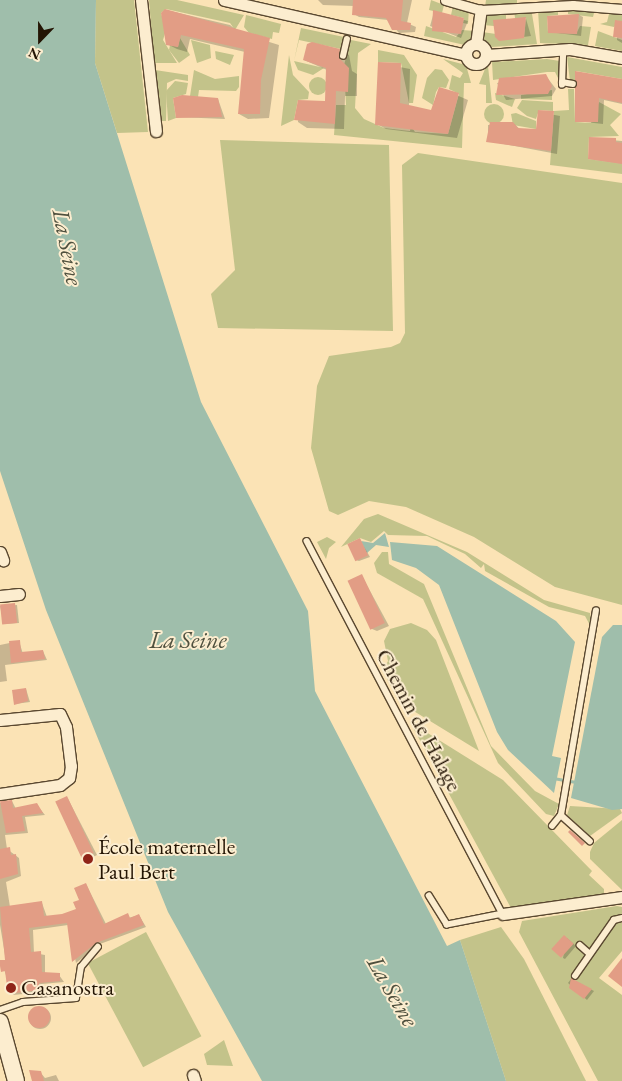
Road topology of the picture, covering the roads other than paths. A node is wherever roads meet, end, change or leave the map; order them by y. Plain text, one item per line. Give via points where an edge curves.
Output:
1 (141, 0) edge
2 (445, 0) edge
3 (231, 1) edge
4 (622, 9) edge
5 (480, 10) junction
6 (347, 39) dead end
7 (476, 44) junction
8 (563, 49) junction
9 (466, 55) junction
10 (486, 55) junction
11 (344, 56) dead end
12 (622, 58) edge
13 (574, 84) dead end
14 (156, 131) dead end
15 (307, 541) dead end
16 (19, 594) dead end
17 (0, 596) edge
18 (596, 611) dead end
19 (0, 720) edge
20 (0, 794) edge
21 (561, 815) junction
22 (552, 826) dead end
23 (590, 841) dead end
24 (429, 896) dead end
25 (622, 897) edge
26 (503, 914) junction
27 (622, 918) edge
28 (580, 946) dead end
29 (98, 947) dead end
30 (589, 953) junction
31 (575, 976) dead end
32 (0, 1010) edge
33 (0, 1026) edge
34 (16, 1081) edge

1 - 14 street
2 - 5 street
3 - 9 street
4 - 5 street via 573,5
5 - 7 street
6 - 11 lane
7 - 9 street
7 - 10 street
8 - 10 street
8 - 12 street
8 - 13 lane via 562,83
9 - 10 street via 475,64
15 - 26 lane, Chemin de Halage
16 - 17 street
18 - 21 lane
19 - 20 street via 60,714 66,726 71,766 69,778 60,785
21 - 22 lane
21 - 23 lane
24 - 26 lane via 447,926
25 - 26 street
27 - 30 lane via 614,920
28 - 30 lane
29 - 32 lane via 81,967 76,998 23,1002
30 - 31 lane
33 - 34 main road

